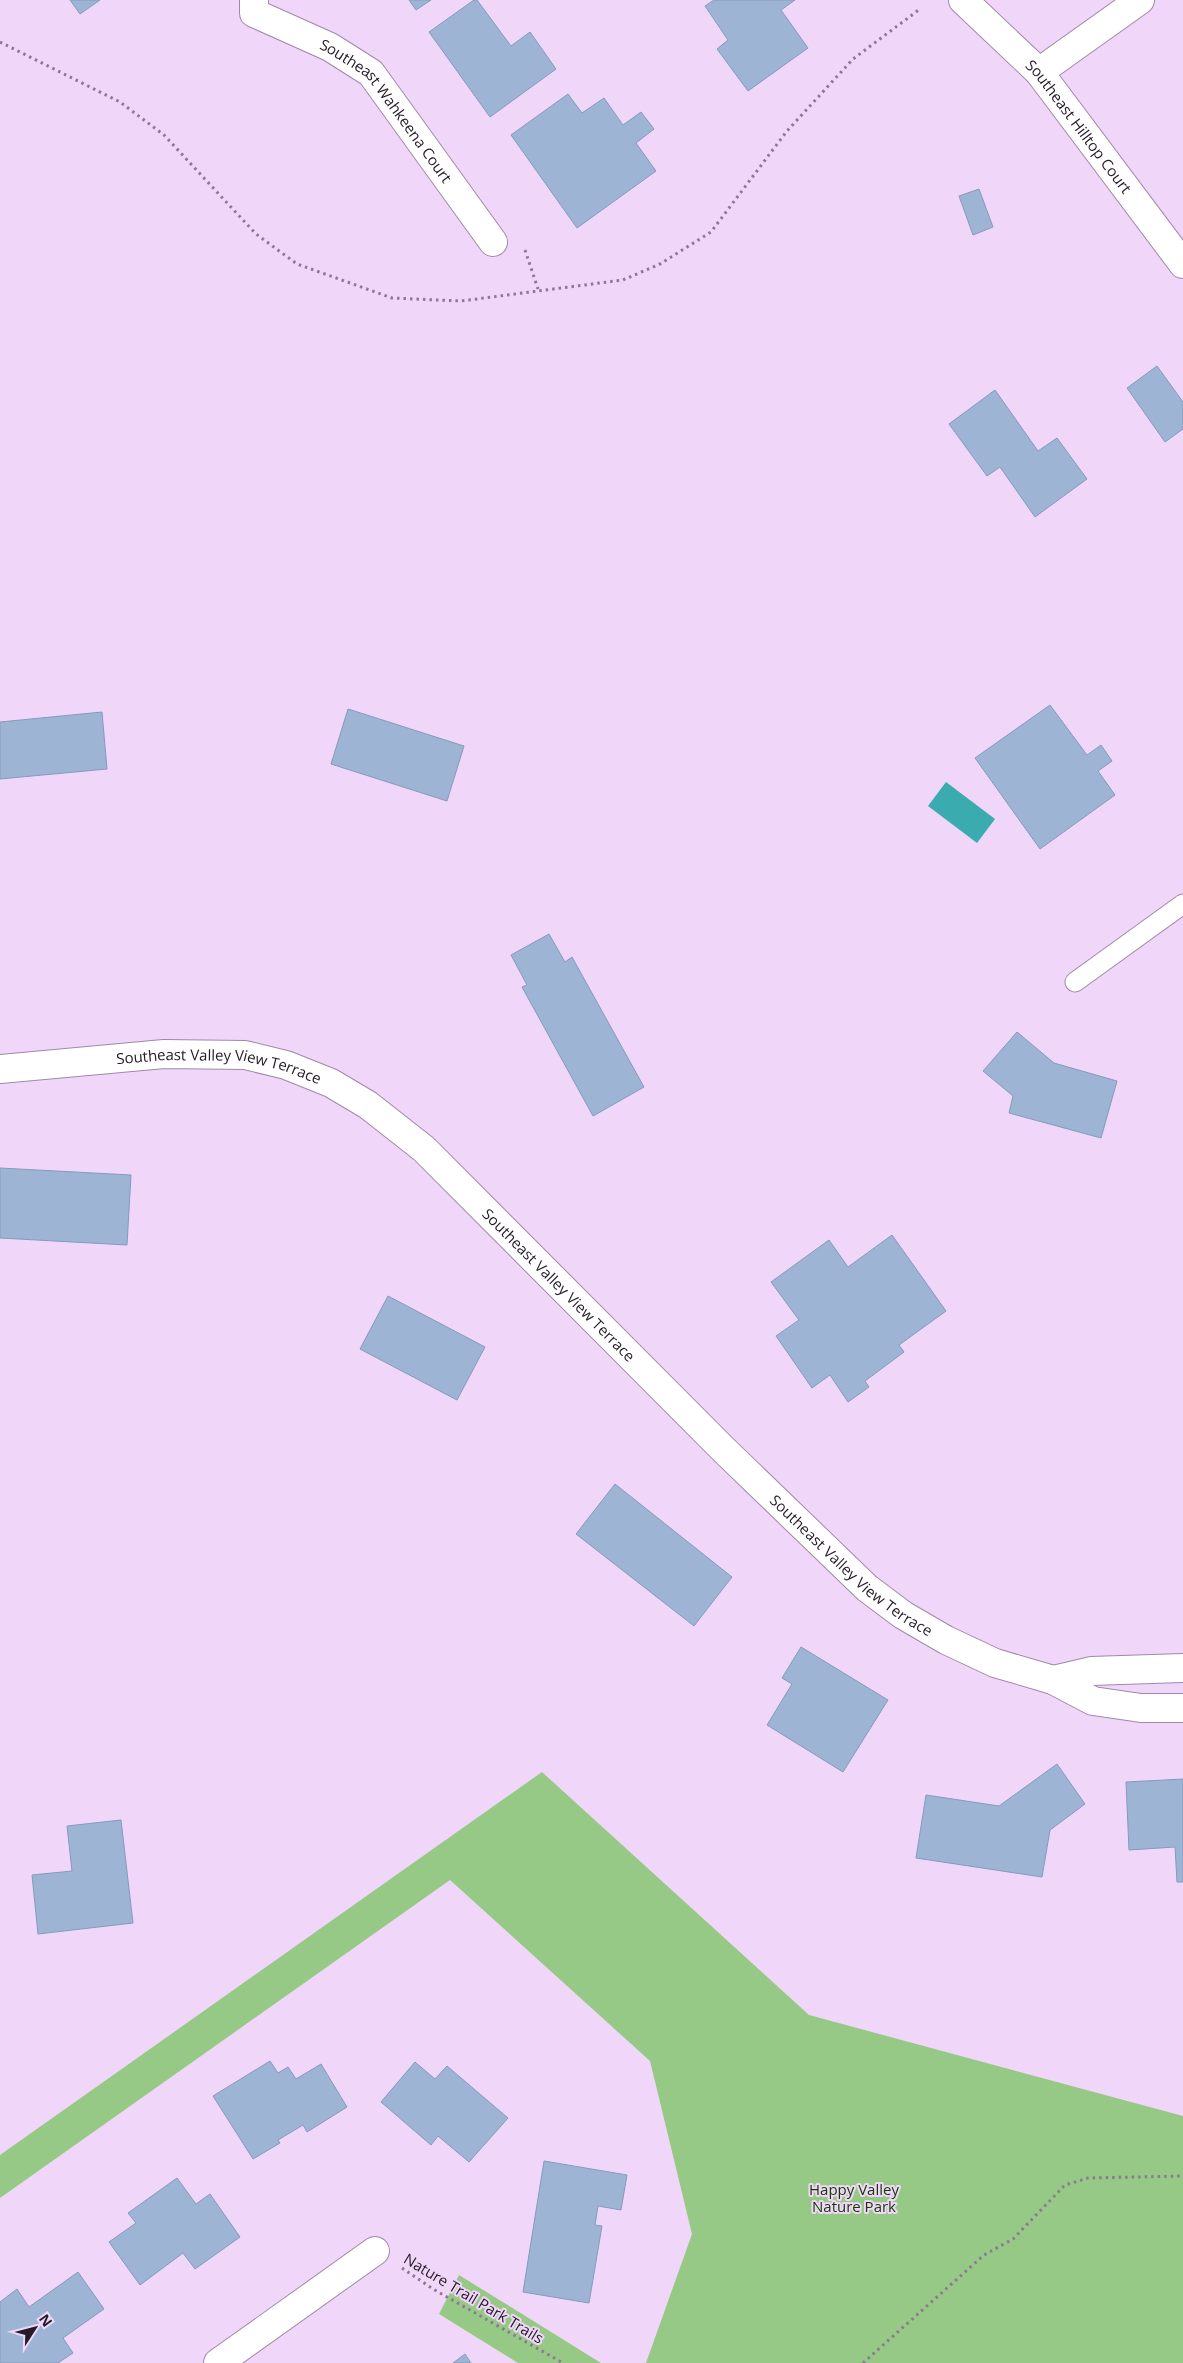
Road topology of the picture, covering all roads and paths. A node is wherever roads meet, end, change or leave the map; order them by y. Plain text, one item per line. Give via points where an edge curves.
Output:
1 (963, 0) edge
2 (1140, 0) edge
3 (254, 6) edge
4 (1039, 72) junction
5 (493, 242) dead end
6 (1183, 264) edge
7 (1183, 904) edge
8 (1075, 982) dead end
9 (0, 1069) edge
10 (1183, 1668) edge
11 (1053, 1680) junction
12 (1183, 1708) edge
13 (1183, 2176) edge
14 (375, 2250) joint
15 (218, 2363) edge
16 (563, 2363) edge
17 (863, 2363) edge

1 - 4 street, Southeast Hilltop Court
2 - 4 street
3 - 5 street, Southeast Wahkeena Court via 371,73
4 - 6 street, Southeast Hilltop Court
7 - 8 lane
9 - 11 street, Southeast Valley View Terrace via 164,1054 245,1055 286,1065 331,1083 368,1105 424,1149 723,1449 867,1588 903,1615 946,1640 995,1663
10 - 11 street, Southeast Valley View Terrace via 1091,1671
11 - 12 street, Southeast Valley View Terrace via 1093,1701 1141,1708
13 - 17 path via 1088,2178 1065,2185 1013,2239 984,2255
14 - 15 street
14 - 16 path, Nature Trail Park Trails via 433,2289

